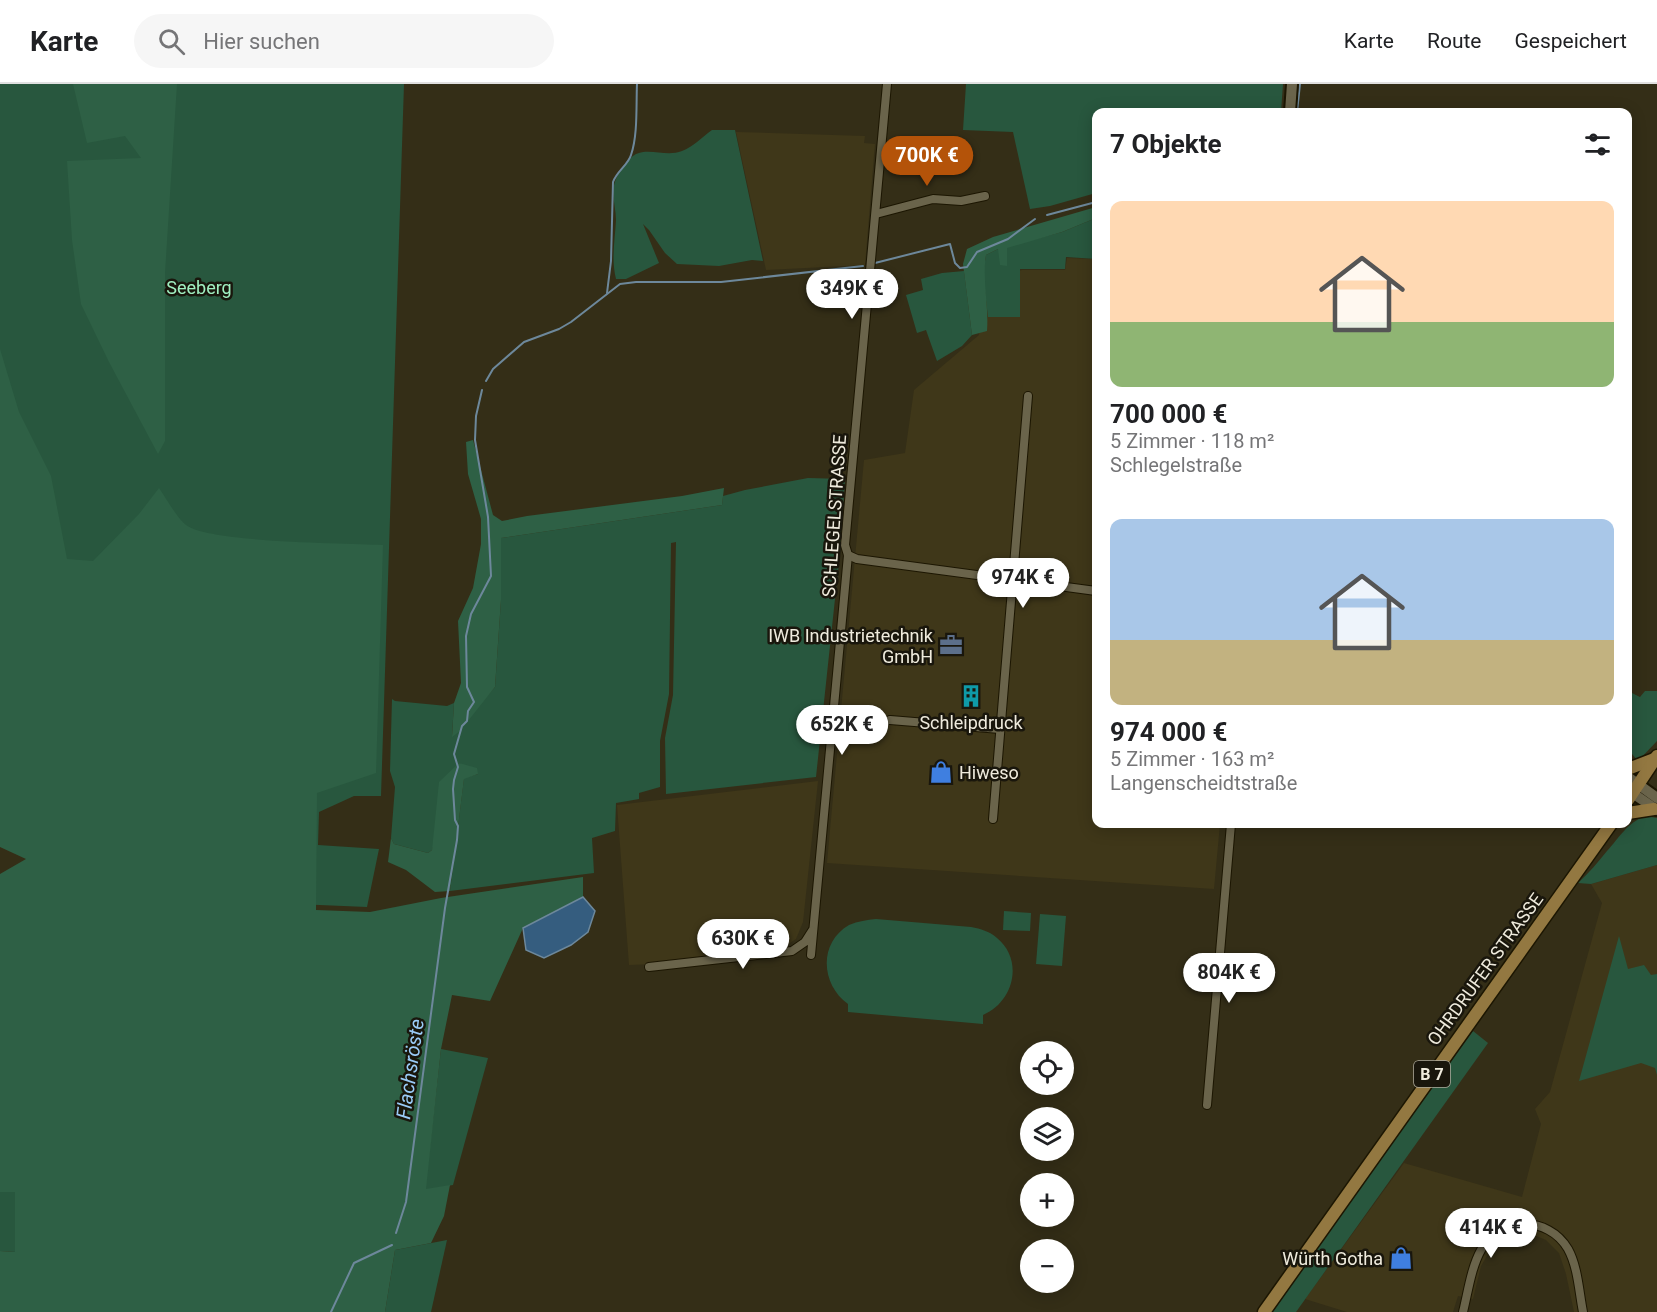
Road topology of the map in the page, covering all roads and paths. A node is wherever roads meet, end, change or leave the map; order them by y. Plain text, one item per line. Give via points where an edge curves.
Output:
1 (887, 84) edge
2 (1292, 84) edge
3 (1290, 108) edge
4 (985, 196) dead end
5 (876, 214) junction
6 (1028, 396) dead end
7 (848, 555) junction
8 (1013, 580) junction
9 (1092, 590) edge
10 (890, 720) dead end
11 (1000, 729) junction
12 (1656, 757) edge
13 (1632, 767) edge
14 (1632, 791) edge
15 (1632, 793) edge
16 (1656, 806) edge
17 (1632, 812) edge
18 (993, 819) dead end
19 (1232, 828) edge
20 (1608, 828) edge
21 (813, 929) junction
22 (811, 954) dead end
23 (649, 968) dead end
24 (1208, 1105) dead end
25 (1264, 1312) edge
26 (1462, 1312) edge
27 (1583, 1312) edge

1 - 5 street, SCHLEGELSTRASSE
2 - 3 main road
4 - 5 street via 961,201 933,199
5 - 7 street, SCHLEGELSTRASSE via 845,545
6 - 8 street
7 - 8 street
7 - 21 street, SCHLEGELSTRASSE
8 - 9 street
8 - 11 street
10 - 11 street
11 - 18 street
12 - 13 main road
12 - 14 main road
15 - 16 main road
16 - 17 main road
19 - 24 street
20 - 25 main road, OHRDRUFER STRASSE / B 7
21 - 22 street, SCHLEGELSTRASSE
21 - 23 street via 805,942 792,951
26 - 27 street via 1476,1260 1490,1238 1511,1226 1536,1225 1552,1233 1567,1248

